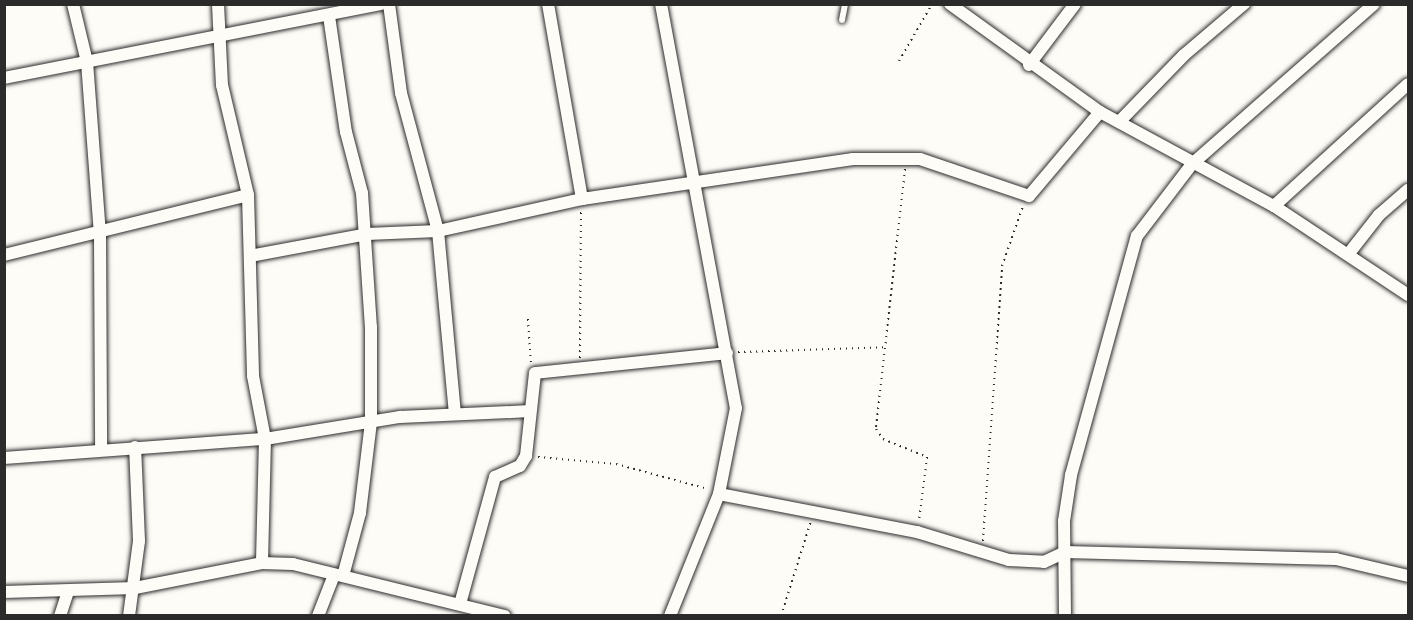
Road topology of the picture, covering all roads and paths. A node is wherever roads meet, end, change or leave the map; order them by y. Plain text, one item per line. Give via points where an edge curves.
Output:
1 (73, 4) edge
2 (218, 4) edge
3 (381, 4) edge
4 (389, 4) edge
5 (548, 4) edge
6 (661, 4) edge
7 (845, 4) edge
8 (932, 4) edge
9 (950, 4) edge
10 (1075, 4) edge
11 (1244, 4) edge
12 (1374, 4) edge
13 (329, 16) junction
14 (842, 20) dead end
15 (220, 36) junction
16 (899, 61) dead end
17 (87, 62) junction
18 (1029, 65) junction
19 (4, 78) edge
20 (1408, 84) edge
21 (1100, 112) junction
22 (1119, 122) junction
23 (906, 157) junction
24 (1192, 164) junction
25 (696, 182) junction
26 (1408, 190) edge
27 (248, 195) junction
28 (1029, 196) junction
29 (582, 200) junction
30 (1274, 206) junction
31 (438, 231) junction
32 (367, 234) junction
33 (100, 235) junction
34 (1350, 252) junction
35 (4, 255) edge
36 (250, 256) junction
37 (1408, 295) edge
38 (528, 319) dead end
39 (885, 347) junction
40 (727, 353) junction
41 (580, 367) junction
42 (532, 377) junction
43 (530, 411) junction
44 (454, 413) junction
45 (371, 422) junction
46 (265, 439) junction
47 (135, 447) junction
48 (101, 450) junction
49 (526, 456) junction
50 (4, 458) edge
51 (720, 494) junction
52 (814, 510) junction
53 (917, 532) junction
54 (982, 551) junction
55 (1065, 552) junction
56 (262, 563) junction
57 (338, 576) junction
58 (1408, 576) edge
59 (135, 588) junction
60 (68, 591) junction
61 (4, 592) edge
62 (460, 604) junction
63 (60, 615) edge
64 (129, 615) edge
65 (318, 615) edge
66 (505, 615) edge
67 (670, 615) edge
68 (781, 615) edge
69 (1065, 615) edge

1 - 17 street
2 - 15 street
3 - 13 street
4 - 31 street via 401,93
5 - 29 street
6 - 25 street
7 - 14 lane
8 - 16 path
9 - 18 street
10 - 18 street
11 - 22 street via 1184,55
12 - 24 street
13 - 15 street
13 - 32 street
15 - 17 street
15 - 27 street via 225,107
17 - 19 street
17 - 33 street
18 - 21 street
20 - 30 street
21 - 22 street
21 - 28 street
22 - 24 street
23 - 25 street via 818,163
23 - 28 street
23 - 39 path
24 - 30 street
24 - 55 street via 1172,183 1128,255 1071,475
25 - 29 street
25 - 40 street
26 - 34 street via 1379,215
27 - 33 street via 151,215
27 - 36 street
28 - 54 path via 1015,219 1002,266
29 - 31 street
29 - 41 path
30 - 34 street
31 - 32 street
31 - 44 street
32 - 36 street
32 - 45 street
33 - 35 street
33 - 48 street
34 - 37 street
36 - 46 street via 253,376
38 - 42 path
39 - 40 path
39 - 53 path via 877,433 927,457
40 - 41 street
40 - 51 street via 736,408
41 - 42 street
42 - 43 street
43 - 44 street
43 - 49 street
44 - 45 street
45 - 46 street
45 - 57 street via 360,513
46 - 47 street
46 - 56 street
47 - 48 street
47 - 59 street
48 - 50 street
49 - 51 path via 616,464
49 - 62 street via 520,465 495,477
51 - 52 street
51 - 67 street
52 - 53 street
52 - 68 path
53 - 54 street
54 - 55 street via 1044,562
55 - 58 street via 1336,559
55 - 69 street
56 - 57 street
56 - 59 street
57 - 62 street
57 - 65 street
59 - 60 street
59 - 64 street
60 - 61 street
60 - 63 street
62 - 66 street

